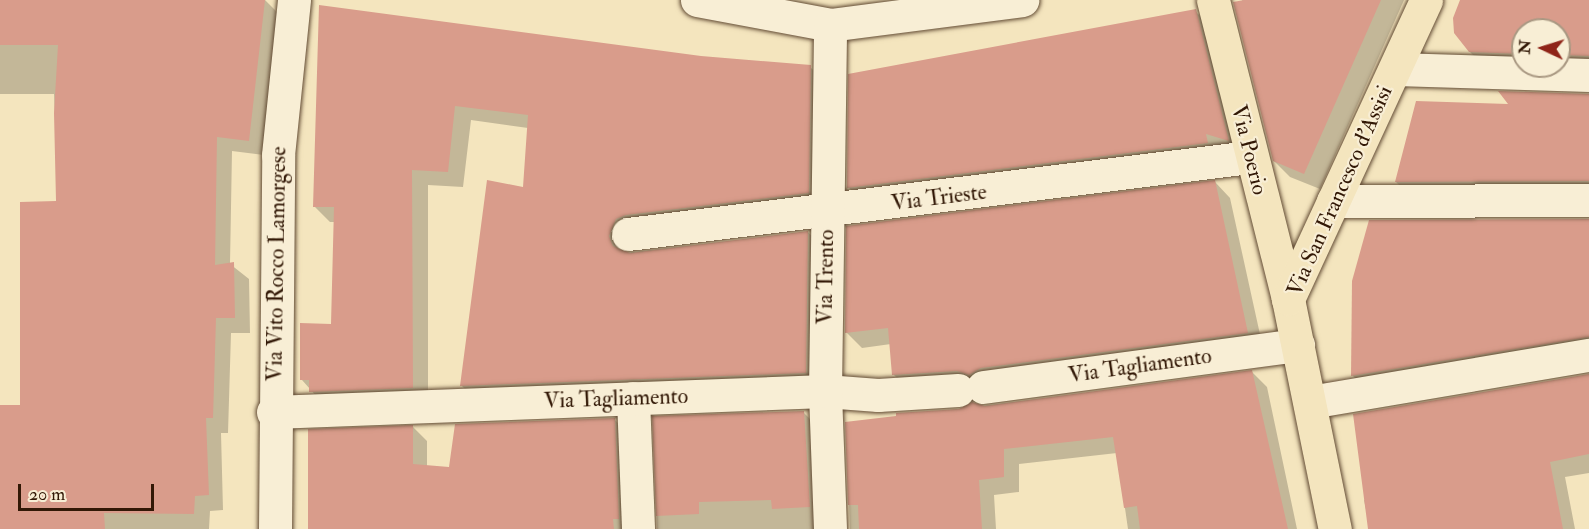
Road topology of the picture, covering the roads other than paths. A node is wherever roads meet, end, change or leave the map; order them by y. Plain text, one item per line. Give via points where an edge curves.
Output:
1 (294, 0) edge
2 (697, 0) edge
3 (1022, 0) edge
4 (1213, 0) edge
5 (1426, 0) edge
6 (830, 25) junction
7 (1396, 69) junction
8 (1589, 75) edge
9 (1250, 157) junction
10 (1589, 200) edge
11 (1334, 201) junction
12 (827, 212) junction
13 (628, 234) dead end
14 (1288, 298) junction
15 (1298, 345) junction
16 (1589, 355) edge
17 (825, 391) junction
18 (633, 398) junction
19 (1310, 402) junction
20 (273, 412) junction
21 (275, 529) edge
22 (638, 529) edge
23 (830, 529) edge
24 (1335, 529) edge

1 - 20 street, Via Vito Rocco Lamorgese via 278,155
2 - 6 street
3 - 6 street
4 - 9 main road, Via Poerio
5 - 7 main road, Via San Francesco d'Assisi
6 - 12 street, Via Trento
7 - 8 street
7 - 11 main road, Via San Francesco d'Assisi
9 - 12 street, Via Trieste
9 - 14 main road, Via Poerio
10 - 11 street
11 - 14 main road, Via San Francesco d'Assisi
12 - 13 street, Via Trieste
12 - 17 street, Via Trento
14 - 15 main road, Via San Francesco d'Assisi
15 - 17 street, Via Tagliamento via 971,389 878,395
15 - 19 main road, Via San Francesco d'Assisi
16 - 19 street
17 - 18 street, Via Tagliamento
17 - 23 street, Via Trento
18 - 20 street, Via Tagliamento
18 - 22 street
19 - 24 main road, Via San Francesco d'Assisi
20 - 21 street, Via Vito Rocco Lamorgese

